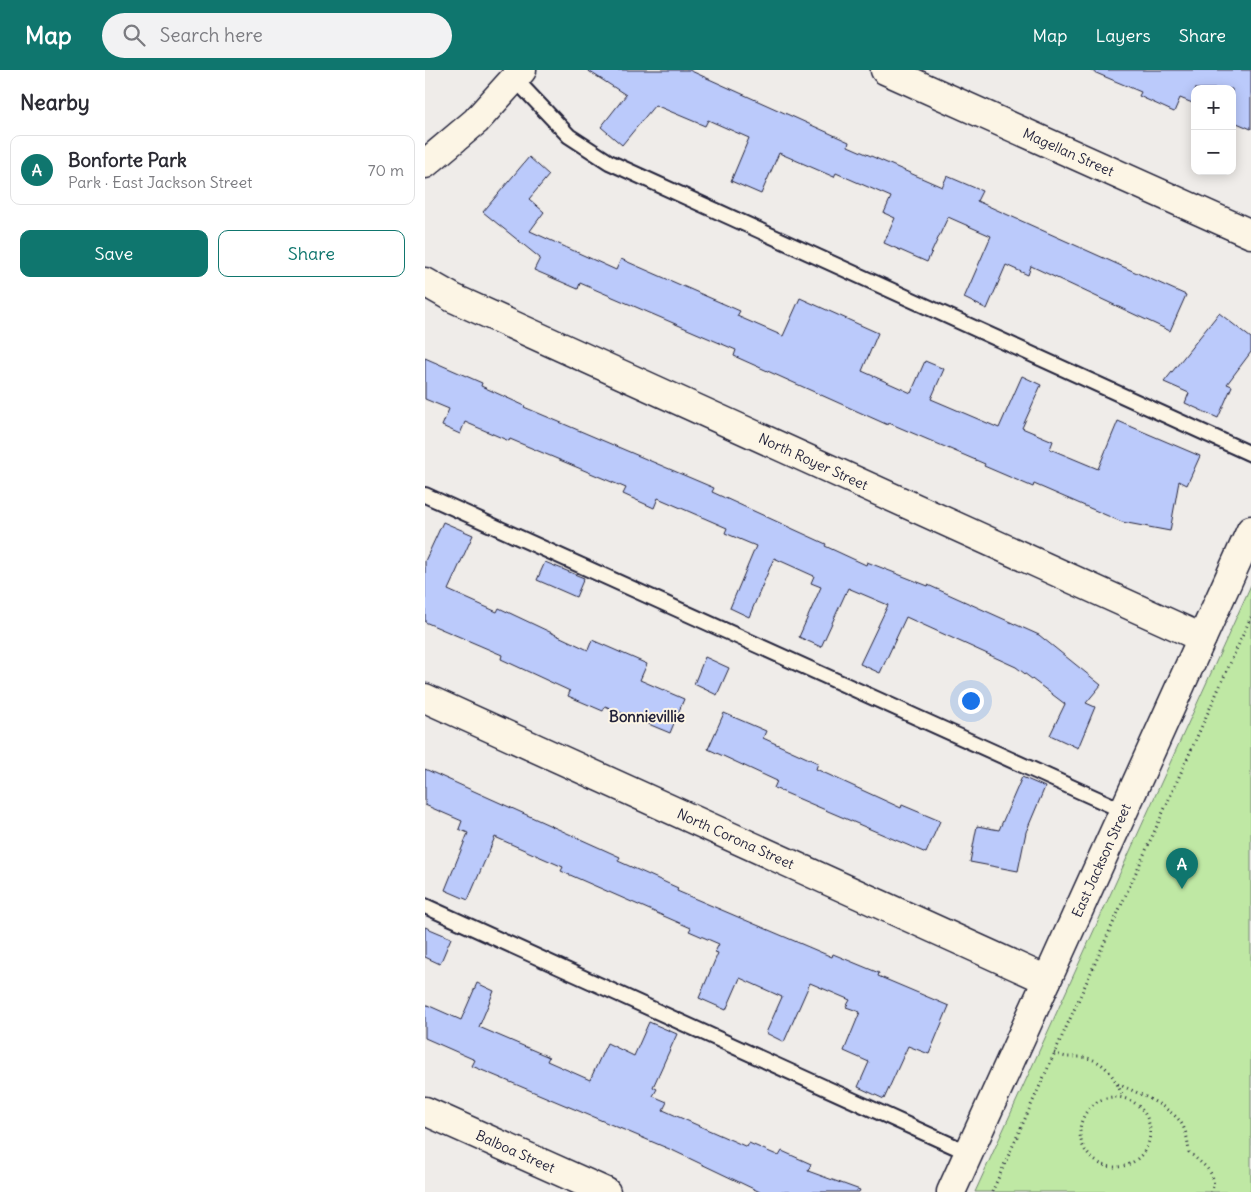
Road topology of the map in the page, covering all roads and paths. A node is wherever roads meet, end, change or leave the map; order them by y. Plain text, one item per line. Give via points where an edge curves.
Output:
1 (885, 70) edge
2 (519, 75) edge
3 (425, 164) edge
4 (1251, 234) edge
5 (425, 282) edge
6 (1251, 454) edge
7 (425, 495) edge
8 (1251, 530) edge
9 (1251, 617) edge
10 (1202, 638) junction
11 (425, 698) edge
12 (1124, 811) junction
13 (425, 906) edge
14 (1047, 980) junction
15 (1054, 1053) junction
16 (1118, 1084) junction
17 (1123, 1098) junction
18 (425, 1111) edge
19 (969, 1154) junction
20 (605, 1192) edge
21 (951, 1192) edge
22 (992, 1192) edge
23 (1211, 1192) edge

1 - 4 street, Magellan Street
2 - 3 street via 476,121
2 - 6 lane via 569,136 609,162
5 - 10 street, North Royer Street via 453,298
7 - 12 lane
8 - 10 street, East Jackson Street
9 - 15 path
10 - 12 street, East Jackson Street
11 - 14 street, North Corona Street
12 - 14 street, East Jackson Street
13 - 19 lane
14 - 19 street, East Jackson Street
15 - 16 path via 1067,1059 1095,1060
15 - 22 path
16 - 17 path
16 - 23 path via 1162,1107 1182,1124 1189,1152 1213,1174 1215,1184
17 - 17 path via 1096,1103 1085,1115 1081,1127 1086,1152 1107,1166 1120,1167 1134,1162 1145,1151 1149,1141 1147,1116 1134,1102
18 - 20 street, Balboa Street
19 - 21 street, East Jackson Street

